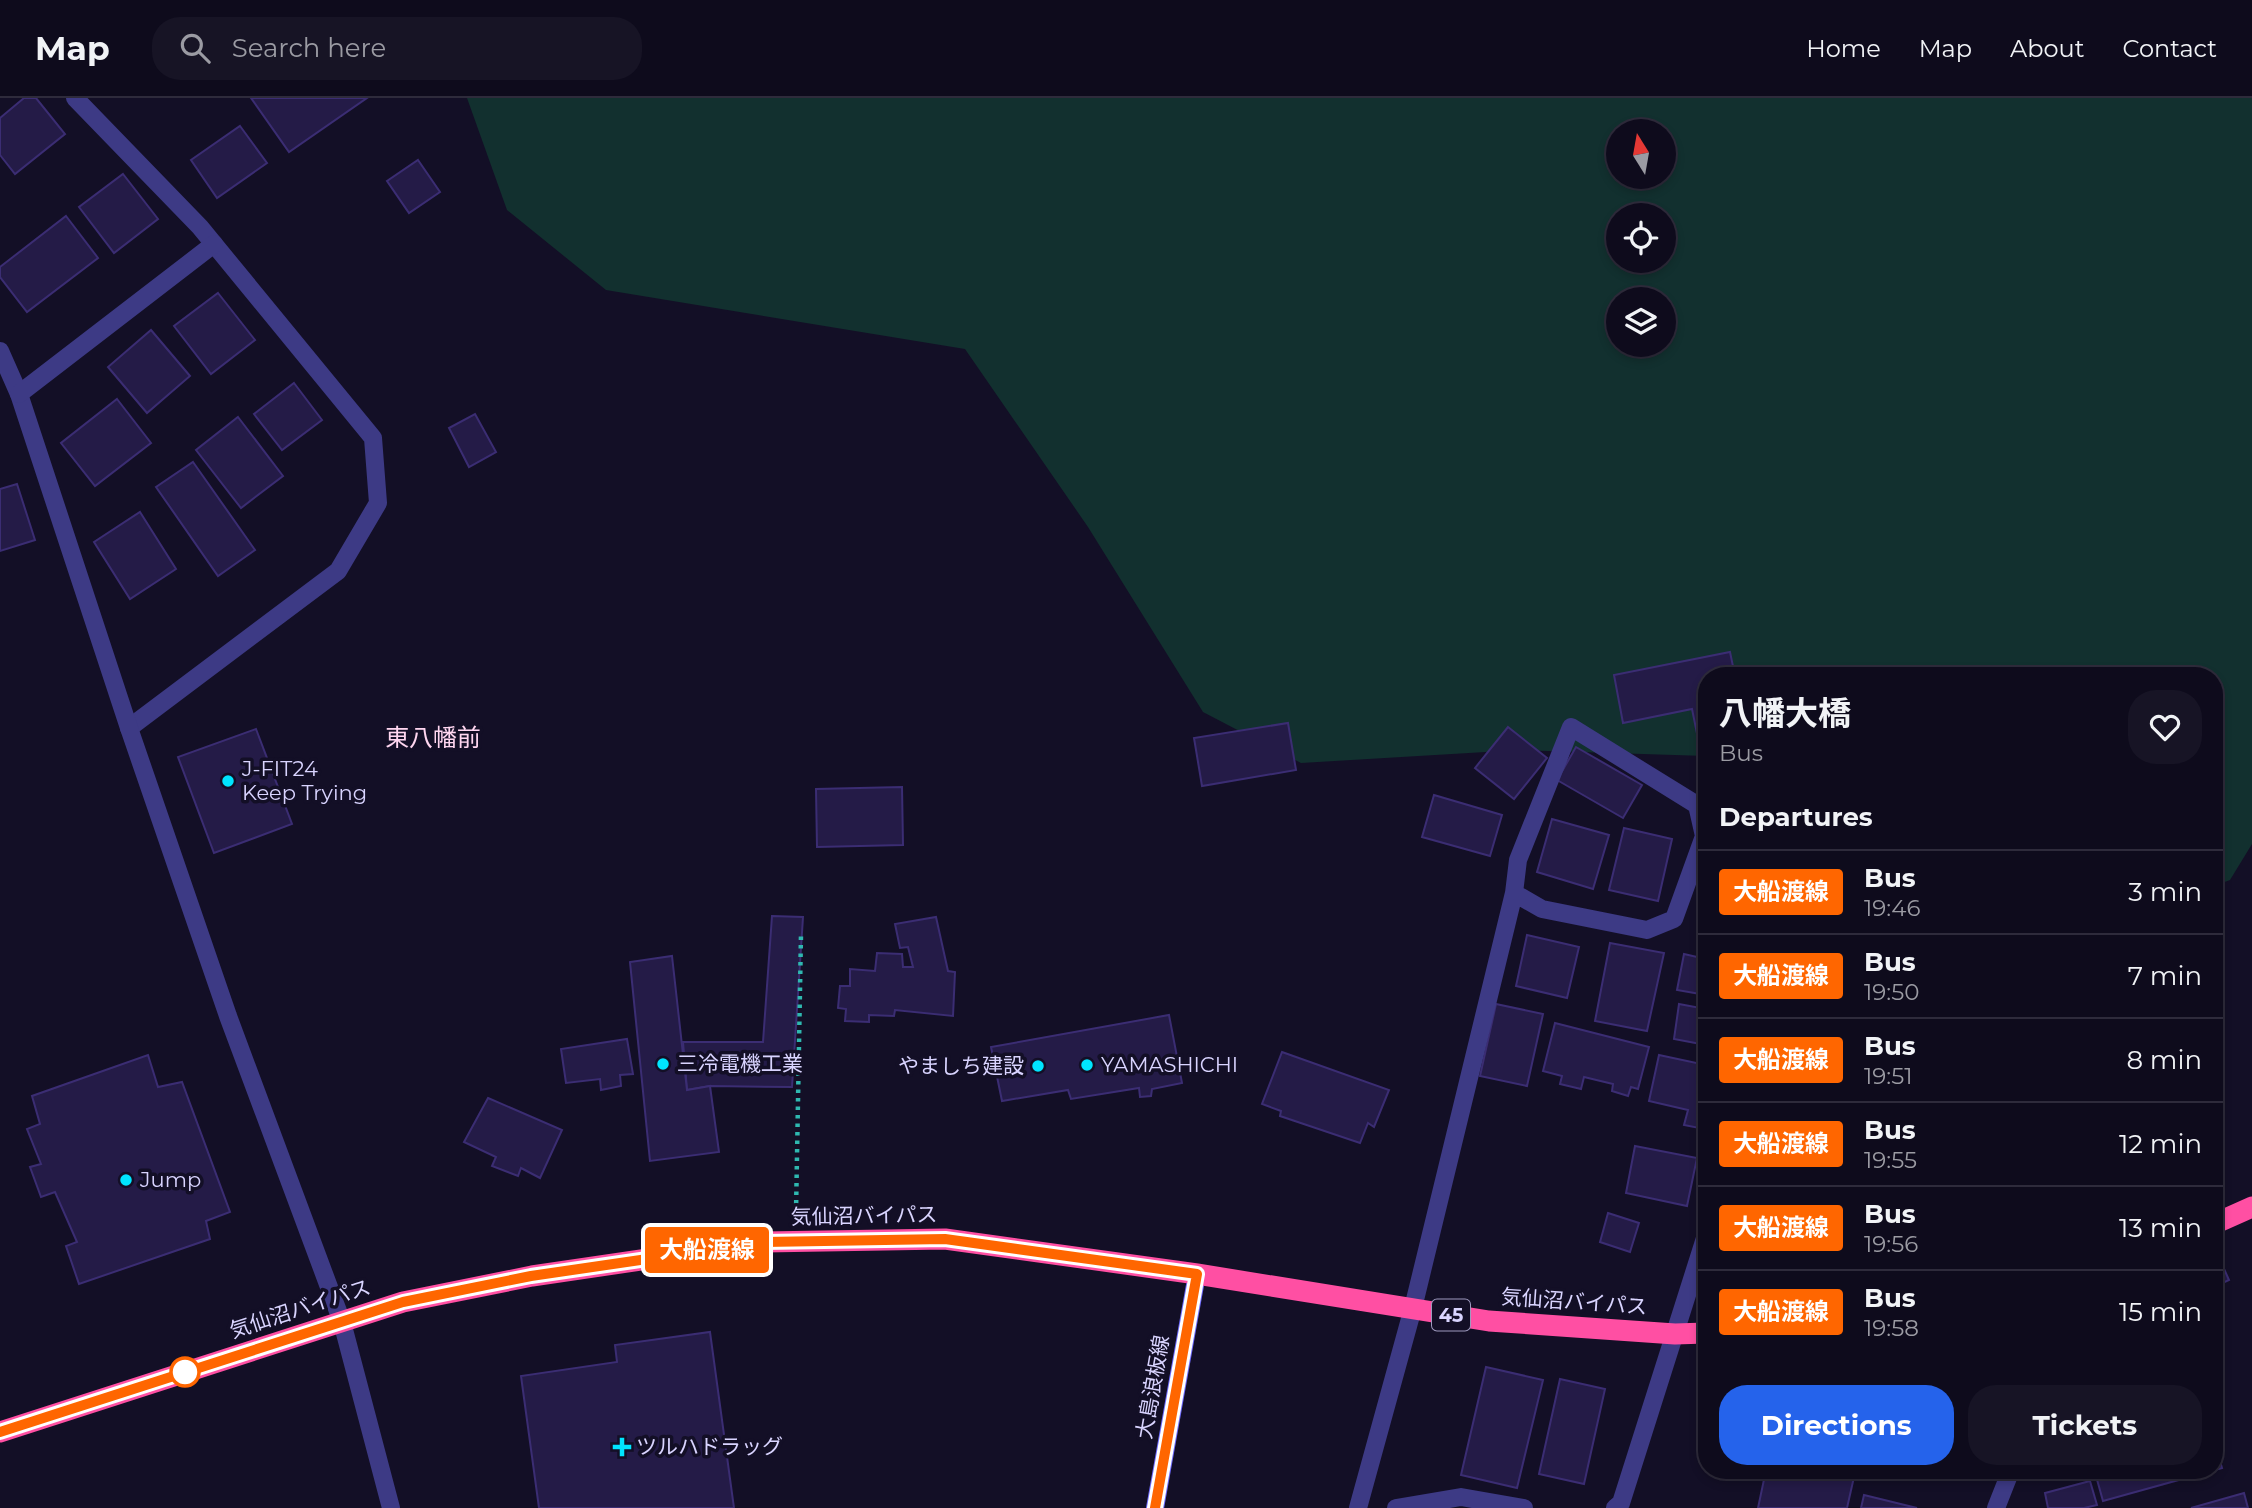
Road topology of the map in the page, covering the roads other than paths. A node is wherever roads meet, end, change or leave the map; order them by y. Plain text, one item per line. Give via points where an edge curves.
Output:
1 (75, 98) edge
2 (214, 244) junction
3 (0, 351) edge
4 (19, 394) junction
5 (129, 728) junction
6 (1698, 809) edge
7 (1698, 852) edge
8 (1514, 893) junction
9 (2252, 1207) edge
10 (2223, 1220) edge
11 (1698, 1261) edge
12 (1197, 1274) junction
13 (1413, 1308) junction
14 (342, 1322) junction
15 (1698, 1333) edge
16 (1675, 1334) junction
17 (0, 1432) edge
18 (2007, 1479) edge
19 (391, 1508) edge
20 (1155, 1508) edge
21 (1358, 1508) edge
22 (1396, 1508) edge
23 (1524, 1508) edge
24 (1615, 1508) edge
25 (1996, 1508) edge

1 - 2 street
2 - 4 street
2 - 5 street via 373,438 378,503 338,571
3 - 4 street
4 - 5 street
5 - 14 street via 228,1016
6 - 8 street via 1571,727 1518,860
7 - 8 street via 1674,919 1647,930 1542,909
8 - 13 street
9 - 10 highway
11 - 16 street
12 - 13 highway, 気仙沼バイパス / 45
12 - 14 highway, 気仙沼バイパス / 45 via 945,1239 764,1242 531,1276 403,1302
12 - 20 main road, 大島浪板線
13 - 16 highway, 気仙沼バイパス / 45 via 1489,1321
13 - 21 street
14 - 17 highway, 気仙沼バイパス / 45
14 - 19 street
15 - 16 highway, 気仙沼バイパス / 45
16 - 24 street via 1621,1503
18 - 25 street
22 - 23 street via 1461,1497

